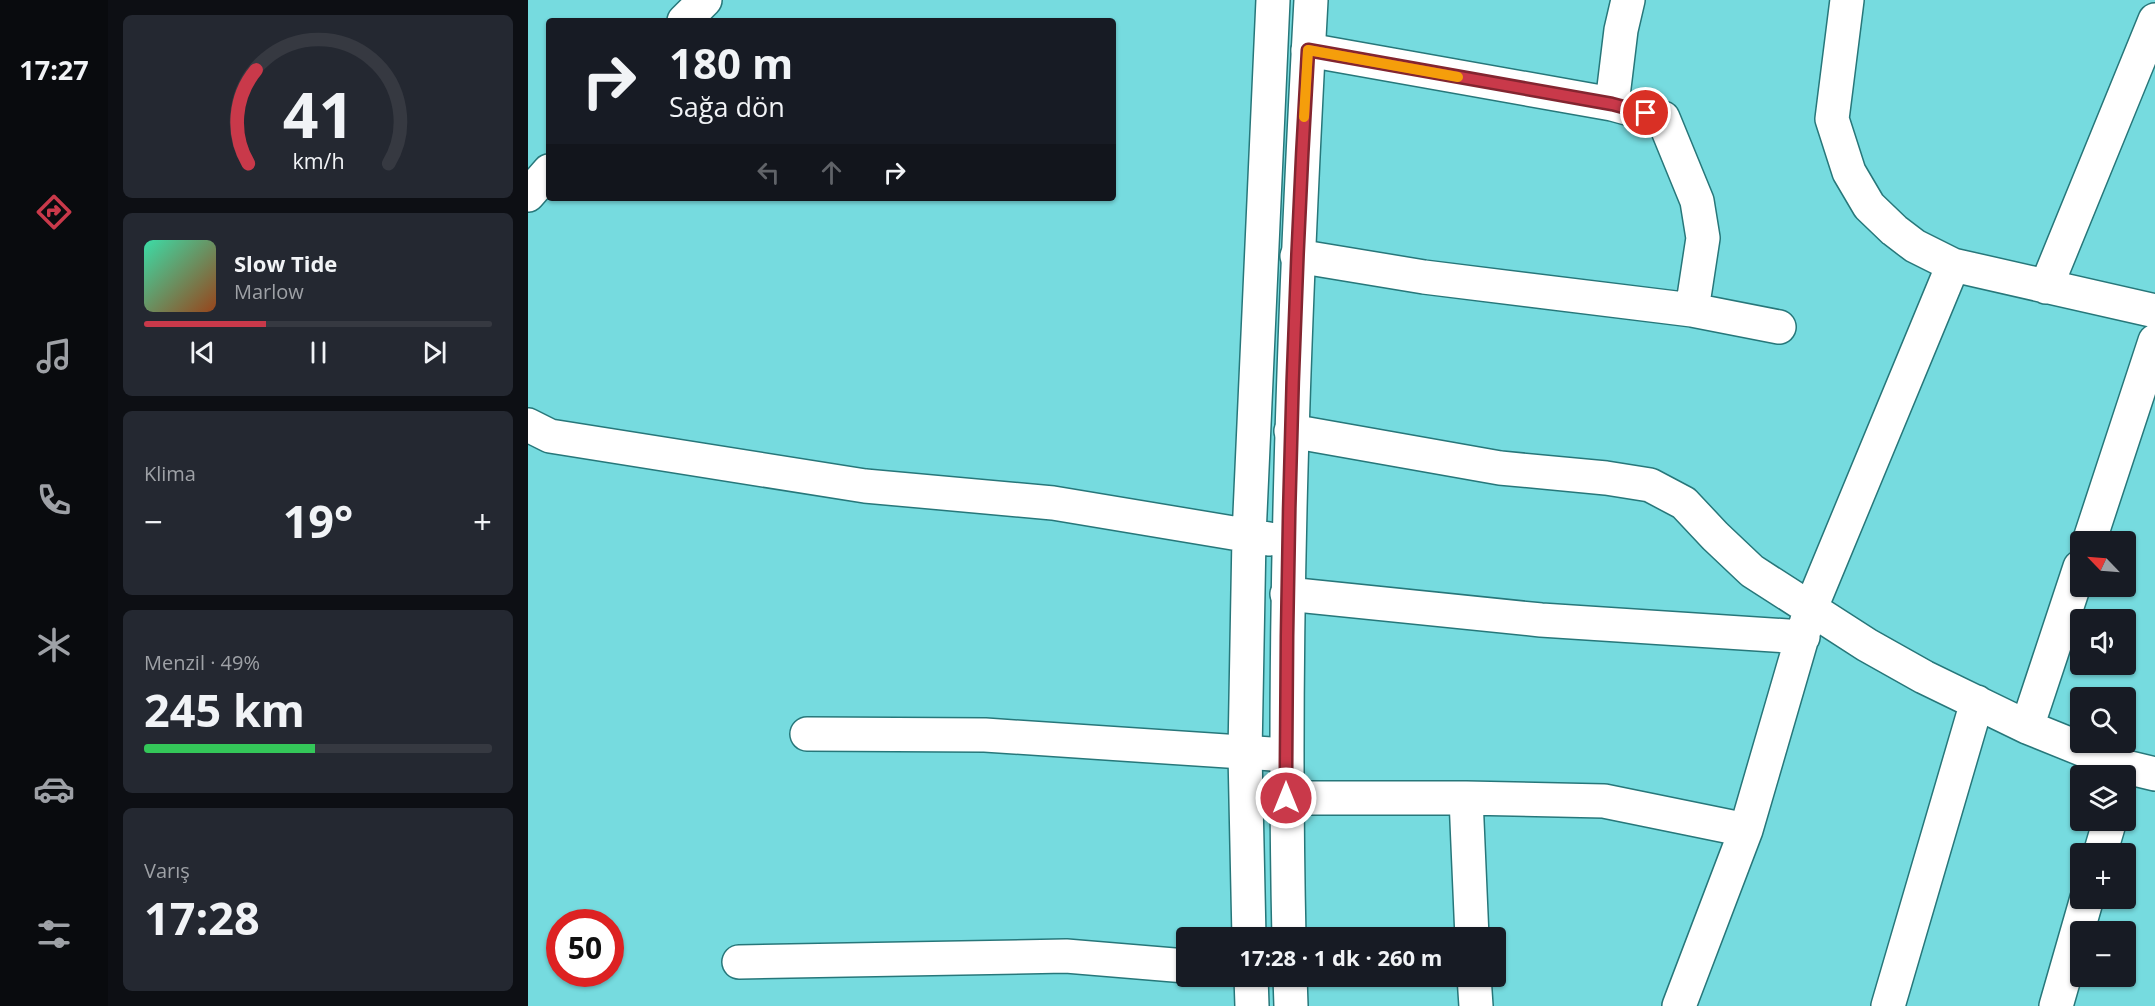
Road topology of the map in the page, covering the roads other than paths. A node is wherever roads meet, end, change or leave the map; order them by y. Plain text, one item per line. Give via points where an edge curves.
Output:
1 (705, 0) edge
2 (1273, 0) edge
3 (1311, 0) edge
4 (1628, 0) edge
5 (1847, 0) edge
6 (687, 18) edge
7 (2155, 20) edge
8 (1308, 50) junction
9 (1612, 104) junction
10 (546, 174) edge
11 (528, 195) edge
12 (1297, 256) junction
13 (1953, 265) junction
14 (2046, 287) junction
15 (1692, 309) junction
16 (2155, 311) edge
17 (1779, 327) dead end
18 (2155, 341) edge
19 (528, 425) edge
20 (1291, 431) junction
21 (2093, 531) edge
22 (1249, 536) junction
23 (1289, 541) junction
24 (1287, 594) junction
25 (2070, 597) edge
26 (1807, 623) junction
27 (1977, 702) junction
28 (2027, 727) junction
29 (807, 734) dead end
30 (1245, 753) junction
31 (1286, 755) junction
32 (2118, 765) edge
33 (1286, 798) junction
34 (1466, 798) junction
35 (1746, 830) junction
36 (2084, 909) edge
37 (1250, 927) edge
38 (1289, 927) edge
39 (1472, 927) edge
40 (739, 962) dead end
41 (1176, 965) edge
42 (1251, 987) edge
43 (1290, 987) edge
44 (1475, 987) edge
45 (1252, 1006) edge
46 (1291, 1006) edge
47 (1476, 1006) edge
48 (1679, 1006) edge
49 (1888, 1006) edge
50 (2056, 1006) edge

1 - 6 street
2 - 22 street
3 - 8 street
4 - 9 street
5 - 13 street via 1832,119 1849,172 1869,206 1894,231
7 - 14 street
8 - 9 street
8 - 12 street
9 - 15 street via 1663,118 1698,201 1703,238
10 - 11 street
12 - 15 street via 1424,278
12 - 20 street
13 - 14 street
13 - 26 street
14 - 16 street
15 - 17 street
18 - 21 street
19 - 22 street via 550,436 865,486 1053,503
20 - 23 street
20 - 26 street via 1500,468 1650,485 1684,503
22 - 23 street
22 - 30 street
23 - 24 street
24 - 26 street via 1541,620
24 - 31 street
25 - 28 street
26 - 27 street via 1876,650
26 - 35 street
27 - 28 street
27 - 49 street
28 - 32 street
29 - 30 street via 985,735
30 - 31 street
30 - 37 street
31 - 33 street
33 - 34 street
33 - 38 street
34 - 35 street via 1604,801
34 - 39 street
35 - 48 street
36 - 50 street
40 - 41 street via 1066,956
42 - 45 street
43 - 46 street
44 - 47 street

